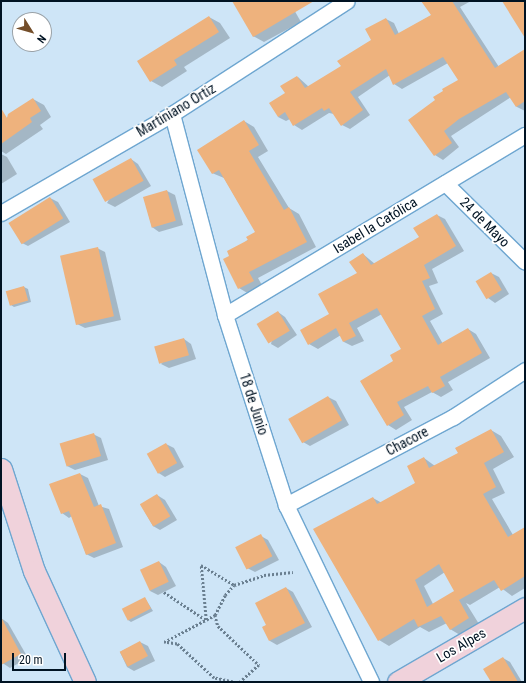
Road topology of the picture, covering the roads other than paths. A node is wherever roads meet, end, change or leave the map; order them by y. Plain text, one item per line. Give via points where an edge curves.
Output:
1 (347, 1) edge
2 (172, 114) junction
3 (525, 136) edge
4 (445, 183) junction
5 (1, 213) edge
6 (525, 262) edge
7 (225, 315) junction
8 (525, 370) edge
9 (1, 469) edge
10 (286, 506) junction
11 (525, 608) edge
12 (85, 682) edge
13 (371, 682) edge
14 (398, 682) edge

1 - 2 street, Martiniano Ortiz
2 - 5 street, Martiniano Ortiz
2 - 7 street, 18 de Junio
3 - 4 street, Isabel la Católica
4 - 6 street, 24 de Mayo
4 - 7 street, Isabel la Católica
7 - 10 street, 18 de Junio
8 - 10 street, Chacore via 453,417
9 - 12 main road via 34,571
10 - 13 street, 18 de Junio
11 - 14 main road, Los Alpes

